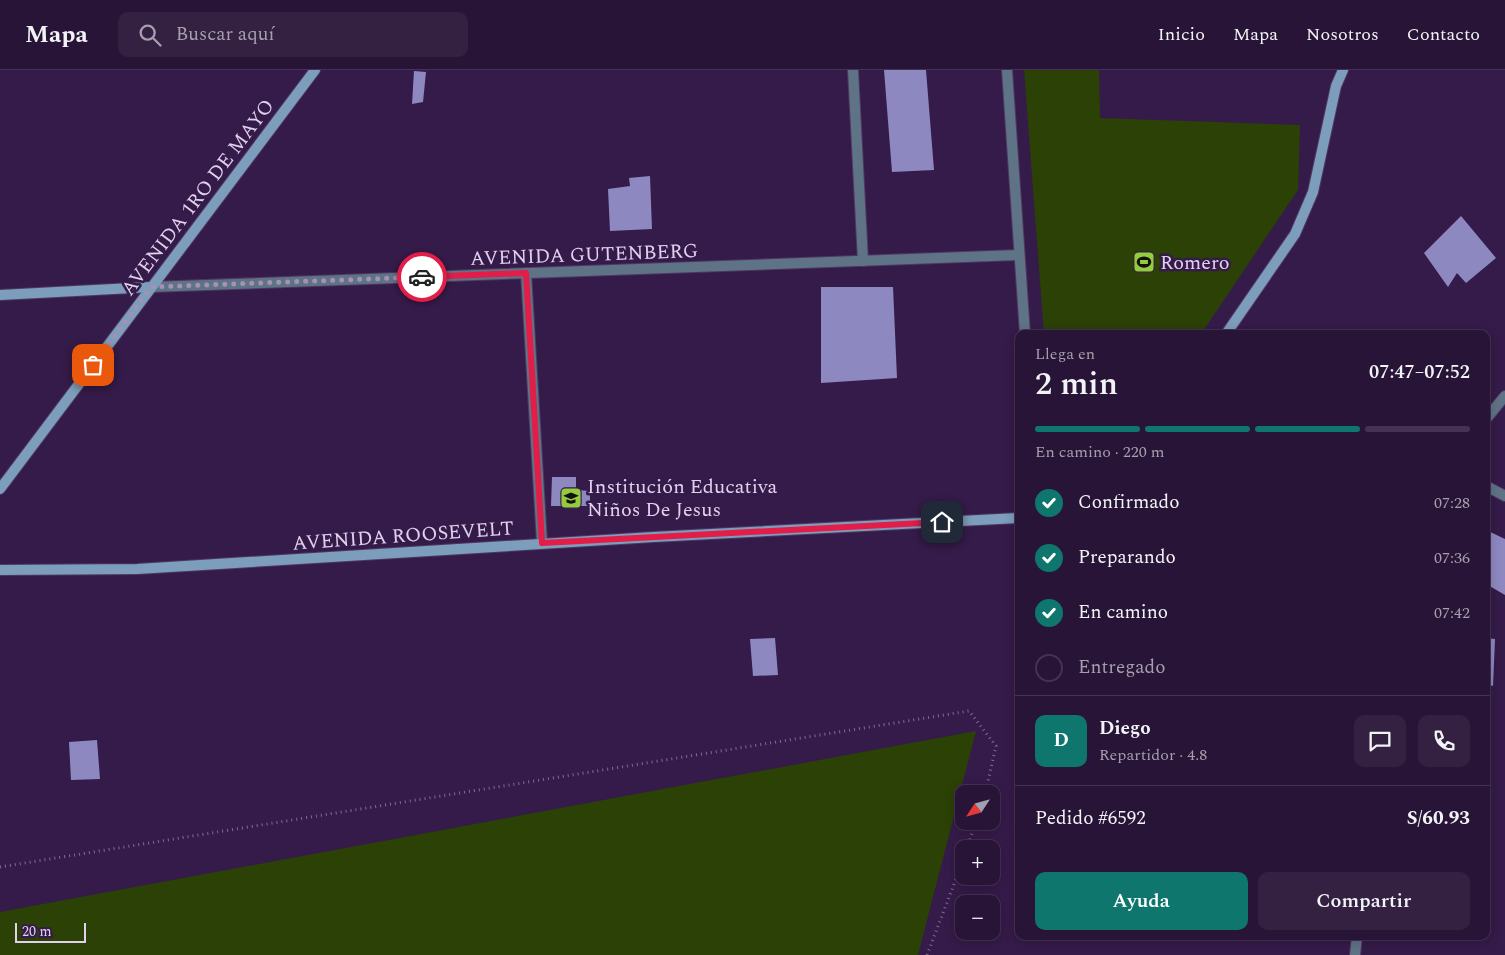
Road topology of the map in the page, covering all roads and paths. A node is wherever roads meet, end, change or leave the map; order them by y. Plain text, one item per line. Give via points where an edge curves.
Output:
1 (315, 70) edge
2 (853, 70) edge
3 (1006, 70) edge
4 (1343, 70) edge
5 (1020, 255) junction
6 (863, 261) junction
7 (526, 273) junction
8 (151, 287) junction
9 (0, 295) edge
10 (1025, 330) edge
11 (1229, 330) edge
12 (1505, 396) edge
13 (1490, 414) edge
14 (1490, 488) edge
15 (0, 490) edge
16 (1505, 496) edge
17 (1015, 518) edge
18 (542, 543) junction
19 (0, 570) edge
20 (987, 785) edge
21 (0, 867) edge
22 (955, 882) edge
23 (1357, 940) edge
24 (927, 955) edge
25 (1355, 955) edge

1 - 8 street, AVENIDA 1RO DE MAYO
2 - 6 street
3 - 5 street
4 - 11 street via 1336,86 1313,192 1295,234
5 - 6 street, AVENIDA GUTENBERG
5 - 10 street
6 - 7 street, AVENIDA GUTENBERG
7 - 8 street, AVENIDA GUTENBERG
7 - 18 street
8 - 9 street, AVENIDA GUTENBERG
8 - 15 street, AVENIDA 1RO DE MAYO
12 - 13 street
14 - 16 street
17 - 18 street, AVENIDA ROOSEVELT
18 - 19 street, AVENIDA ROOSEVELT via 137,569
20 - 21 path via 996,746 969,711
22 - 24 path
23 - 25 street

